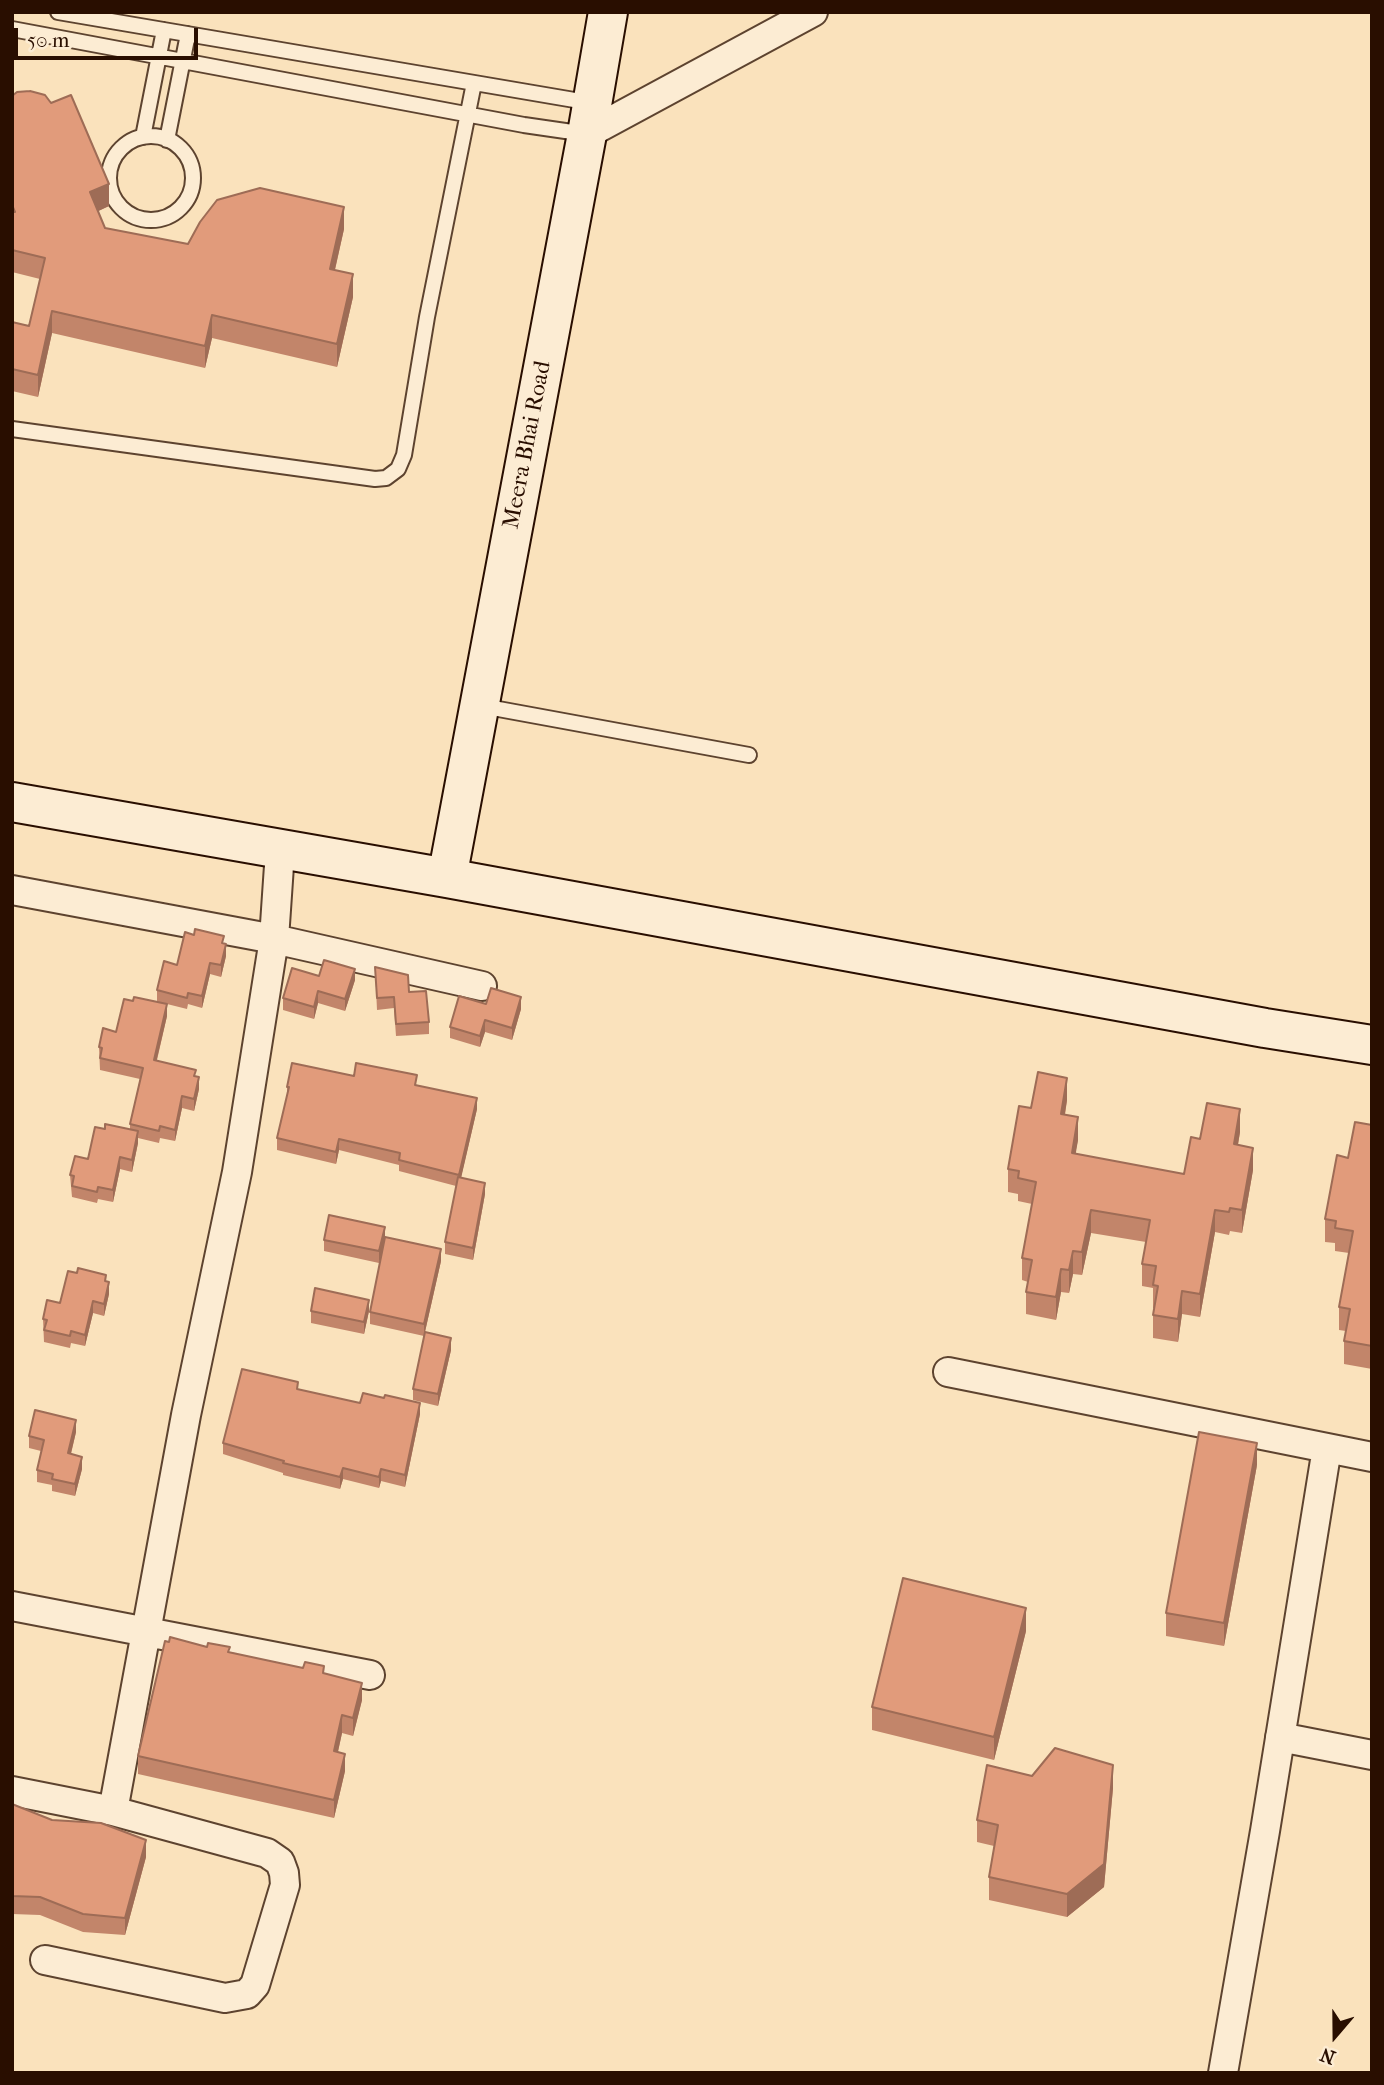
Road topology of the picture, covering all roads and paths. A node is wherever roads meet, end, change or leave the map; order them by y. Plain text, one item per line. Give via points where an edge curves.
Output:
1 (58, 12) edge
2 (608, 12) edge
3 (813, 12) edge
4 (130, 20) edge
5 (12, 29) edge
6 (164, 30) junction
7 (188, 34) junction
8 (117, 49) junction
9 (160, 57) junction
10 (183, 61) junction
11 (474, 83) junction
12 (469, 113) junction
13 (590, 119) junction
14 (143, 137) junction
15 (167, 139) junction
16 (12, 429) edge
17 (479, 705) junction
18 (749, 755) dead end
19 (12, 802) edge
20 (280, 850) junction
21 (447, 878) junction
22 (12, 890) edge
23 (274, 939) junction
24 (482, 986) dead end
25 (1372, 1045) edge
26 (948, 1372) dead end
27 (1327, 1448) junction
28 (1372, 1457) edge
29 (12, 1606) edge
30 (145, 1631) junction
31 (370, 1675) dead end
32 (1280, 1737) junction
33 (1372, 1755) edge
34 (12, 1791) edge
35 (113, 1811) junction
36 (45, 1960) dead end
37 (1223, 2073) edge

1 - 4 lane
2 - 13 street, Meera Bhai Road
3 - 13 street
4 - 6 lane
4 - 8 lane
5 - 8 lane
6 - 7 lane
6 - 9 lane
7 - 10 lane
7 - 11 lane
8 - 9 lane
9 - 10 lane
9 - 14 lane
10 - 12 lane
10 - 15 lane
11 - 12 lane
11 - 13 lane
12 - 13 lane
12 - 16 lane via 404,455 398,469 386,478
13 - 17 street, Meera Bhai Road
14 - 15 lane
14 - 15 lane via 119,152 109,178 118,204 127,213 152,220 176,212 192,189 190,161
17 - 18 lane
17 - 21 street, Meera Bhai Road
19 - 20 street
20 - 21 street
20 - 23 street
21 - 25 street
22 - 23 street
23 - 24 street
23 - 30 street via 237,1172
26 - 27 street
27 - 28 street
27 - 32 street
29 - 30 street
30 - 31 street
30 - 35 street
32 - 33 street
32 - 37 street
34 - 35 street
35 - 36 street via 256,1850 280,1862 285,1885 254,1985 247,1994 225,1998

